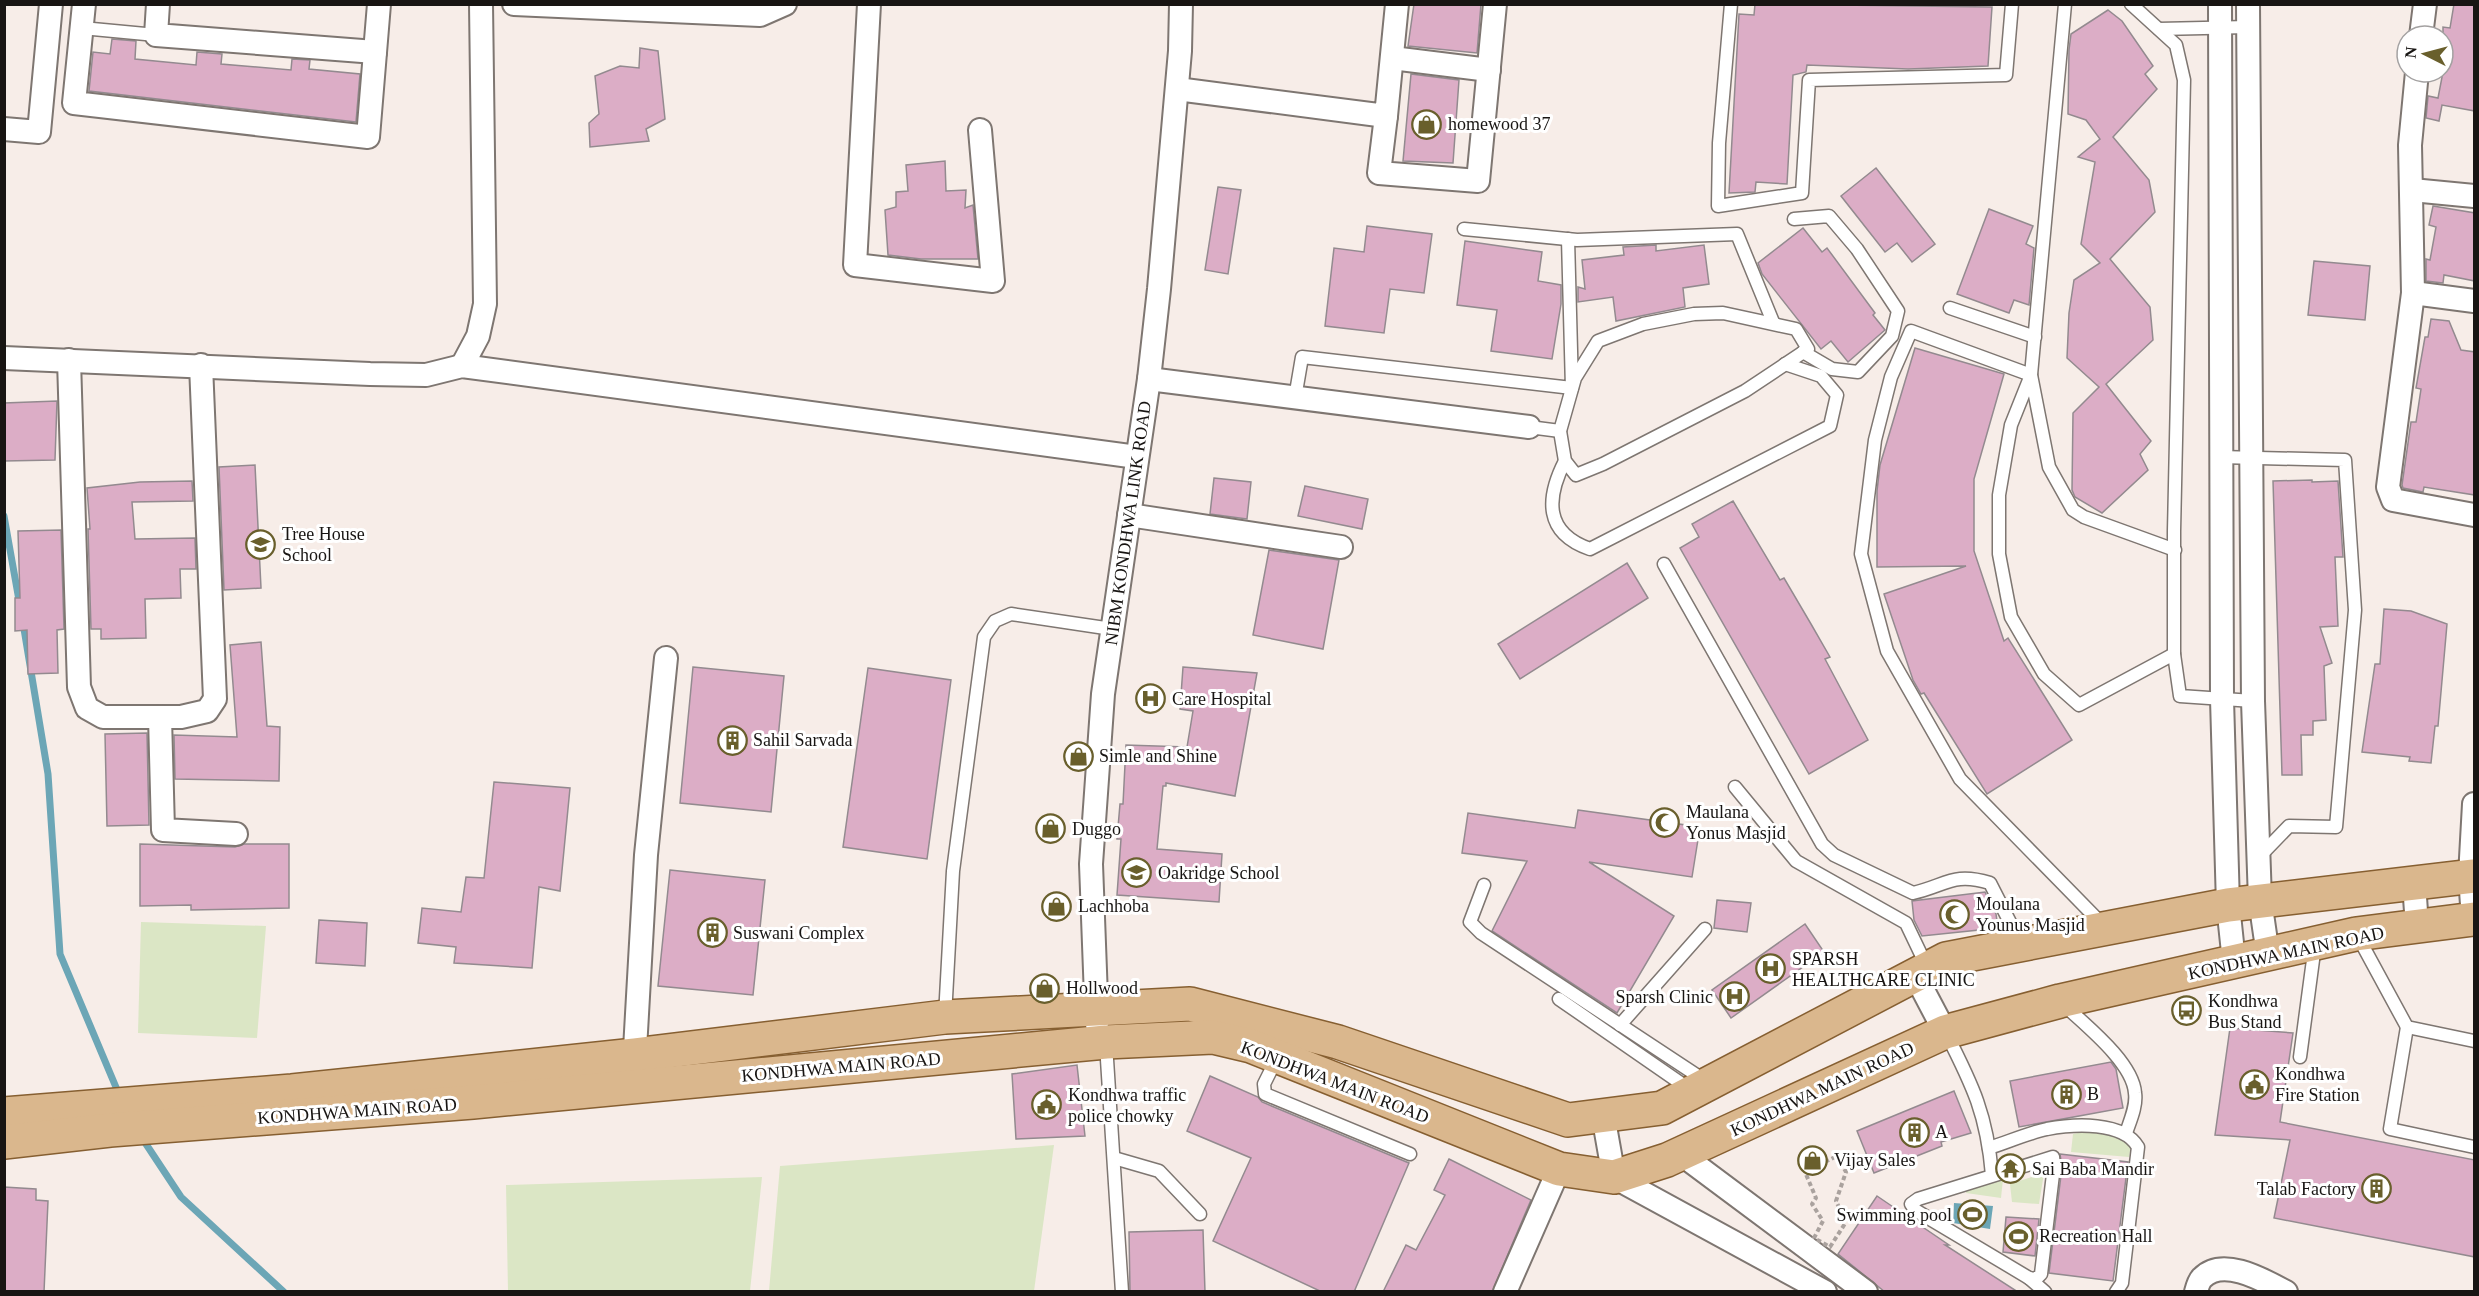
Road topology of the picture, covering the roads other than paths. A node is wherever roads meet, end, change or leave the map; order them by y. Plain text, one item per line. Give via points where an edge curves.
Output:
1 (51, 4) edge
2 (84, 4) edge
3 (158, 4) edge
4 (379, 4) edge
5 (481, 4) edge
6 (514, 4) edge
7 (785, 4) edge
8 (869, 4) edge
9 (1180, 4) edge
10 (1397, 4) edge
11 (1494, 4) edge
12 (1731, 4) edge
13 (2012, 4) edge
14 (2065, 4) edge
15 (2131, 4) edge
16 (2220, 4) edge
17 (2248, 4) edge
18 (2425, 4) edge
19 (2422, 24) edge
20 (2248, 27) junction
21 (82, 28) junction
22 (2220, 28) junction
23 (2159, 29) junction
24 (156, 35) junction
25 (375, 52) junction
26 (1392, 58) junction
27 (1489, 70) junction
28 (2416, 84) edge
29 (1177, 89) junction
30 (1386, 116) junction
31 (4, 129) edge
32 (980, 130) dead end
33 (2412, 190) junction
34 (2475, 196) edge
35 (1794, 219) dead end
36 (1464, 229) dead end
37 (1568, 239) junction
38 (2413, 293) junction
39 (2475, 301) edge
40 (1950, 308) dead end
41 (1773, 322) junction
42 (2034, 337) junction
43 (1803, 352) junction
44 (4, 358) edge
45 (69, 360) junction
46 (1785, 364) junction
47 (201, 365) junction
48 (462, 366) junction
49 (2031, 375) junction
50 (1149, 379) junction
51 (1572, 388) junction
52 (1295, 398) junction
53 (1528, 427) joint
54 (1560, 431) junction
55 (1137, 457) junction
56 (2220, 457) junction
57 (2250, 458) junction
58 (1565, 461) junction
59 (1129, 515) junction
60 (2475, 515) edge
61 (1341, 547) dead end
62 (2175, 550) junction
63 (1664, 564) dead end
64 (1112, 629) junction
65 (2174, 654) junction
66 (666, 658) dead end
67 (2222, 699) junction
68 (2253, 701) junction
69 (160, 717) junction
70 (1736, 787) dead end
71 (2475, 804) edge
72 (236, 834) dead end
73 (2258, 858) junction
74 (2472, 876) edge
75 (2414, 883) junction
76 (1484, 885) dead end
77 (2260, 900) junction
78 (2228, 905) junction
79 (2474, 919) edge
80 (2417, 926) junction
81 (1705, 929) dead end
82 (2106, 929) junction
83 (2356, 934) junction
84 (2021, 945) junction
85 (2315, 945) junction
86 (2268, 955) junction
87 (2234, 962) junction
88 (1922, 972) junction
89 (1559, 999) dead end
90 (2060, 1001) junction
91 (1096, 1008) junction
92 (945, 1017) junction
93 (1620, 1025) junction
94 (2407, 1027) junction
95 (1945, 1032) junction
96 (2475, 1041) edge
97 (1102, 1042) junction
98 (635, 1054) junction
99 (1277, 1057) junction
100 (2300, 1057) dead end
101 (633, 1087) junction
102 (1701, 1087) junction
103 (4, 1114) edge
104 (1603, 1115) junction
105 (2126, 1133) junction
106 (4, 1142) edge
107 (2475, 1147) edge
108 (1989, 1148) junction
109 (1410, 1154) dead end
110 (1681, 1154) junction
111 (1114, 1158) junction
112 (1559, 1169) junction
113 (1992, 1175) junction
114 (1614, 1177) junction
115 (1200, 1214) dead end
116 (2029, 1278) junction
117 (1122, 1292) edge
118 (1505, 1292) edge
119 (1825, 1292) edge
120 (1866, 1292) edge
121 (2045, 1292) edge
122 (2116, 1292) edge
123 (2196, 1292) edge
124 (2286, 1292) edge

1 - 31 street via 39,132
2 - 21 street
3 - 24 street
4 - 25 street
5 - 48 street via 484,304 478,336
6 - 7 street via 760,15
8 - 32 street via 855,265 993,281
9 - 29 street, NIBM KONDHWA LINK ROAD
10 - 26 street
11 - 27 street
12 - 13 lane via 1719,143 1718,206 1802,193 1809,80 2006,75
14 - 42 lane
15 - 23 lane
16 - 22 street
17 - 20 street
18 - 19 street
20 - 22 lane
20 - 57 street
21 - 24 lane
21 - 25 street via 74,103 368,137
22 - 23 lane
22 - 56 street
23 - 62 lane via 2176,45 2184,80
24 - 25 street
26 - 27 street
26 - 30 street
27 - 30 street via 1478,181 1379,172
28 - 33 street via 2410,145
29 - 30 street
29 - 50 street, NIBM KONDHWA LINK ROAD
33 - 34 street
33 - 38 street
35 - 43 lane via 1829,216 1857,249 1898,311 1892,336 1858,372 1832,369
36 - 37 lane
37 - 41 lane via 1737,234
37 - 51 lane
38 - 39 street
38 - 60 street via 2388,487 2393,500 2408,505
40 - 42 lane
41 - 43 lane via 1796,329 1808,349
41 - 51 lane via 1722,313 1643,324 1598,341
42 - 49 lane
43 - 46 lane
44 - 45 street
45 - 47 street
45 - 69 street via 79,687 87,708 103,717
46 - 58 lane via 1745,391 1603,464 1576,475
46 - 58 lane via 1821,376 1837,395 1830,426 1590,549 1575,544 1560,529 1551,508 1553,484
47 - 48 street via 426,375
47 - 69 street via 215,699 207,711
48 - 55 street
49 - 62 lane via 2049,467 2073,510 2085,518
49 - 65 lane via 2011,424 1999,495 1999,554 2011,617 2044,674 2079,705
49 - 82 lane via 1911,331 1891,377 1875,440 1861,554 1887,651 1960,778
50 - 52 street
50 - 55 street, NIBM KONDHWA LINK ROAD
51 - 52 lane via 1302,357
51 - 54 lane
52 - 53 street
53 - 54 lane
54 - 58 lane
55 - 59 street, NIBM KONDHWA LINK ROAD
56 - 57 lane
56 - 67 street
57 - 68 street
57 - 73 lane via 2345,460 2355,610 2336,827 2289,826
59 - 61 street
59 - 64 street, NIBM KONDHWA LINK ROAD
62 - 65 lane
63 - 84 lane via 1822,844 1834,855 1913,893 1957,878 1990,883
64 - 91 street, NIBM KONDHWA LINK ROAD via 1102,694 1091,864
64 - 92 lane via 1011,614 995,621 984,637 953,871
65 - 67 lane via 2180,696
66 - 98 street via 646,855
67 - 68 lane
67 - 78 street
68 - 73 street
69 - 72 street via 164,830
70 - 88 lane via 1796,861 1906,923
71 - 74 street
73 - 77 street
74 - 75 main road, KONDHWA MAIN ROAD
74 - 79 street
75 - 77 main road, KONDHWA MAIN ROAD
75 - 80 street
76 - 93 lane via 1470,922
77 - 78 main road, KONDHWA MAIN ROAD
77 - 86 street
78 - 82 main road, KONDHWA MAIN ROAD
78 - 87 street
79 - 80 main road, KONDHWA MAIN ROAD
80 - 83 main road, KONDHWA MAIN ROAD
81 - 93 lane
82 - 84 main road, KONDHWA MAIN ROAD
83 - 85 main road, KONDHWA MAIN ROAD
83 - 94 lane
84 - 88 main road, KONDHWA MAIN ROAD via 1946,959
85 - 86 main road, KONDHWA MAIN ROAD
85 - 100 lane
86 - 87 main road, KONDHWA MAIN ROAD
87 - 90 main road, KONDHWA MAIN ROAD
88 - 95 street
88 - 102 main road, KONDHWA MAIN ROAD
89 - 102 lane
90 - 95 main road, KONDHWA MAIN ROAD
90 - 105 lane via 2113,1052 2133,1082 2135,1100
91 - 92 main road, KONDHWA MAIN ROAD
91 - 97 street, NIBM KONDHWA LINK ROAD
91 - 104 main road, KONDHWA MAIN ROAD via 1190,1004 1338,1042 1568,1120
92 - 98 main road, KONDHWA MAIN ROAD
93 - 102 lane
94 - 96 lane
94 - 107 lane via 2390,1129
95 - 108 lane via 1976,1090
95 - 110 main road, KONDHWA MAIN ROAD
97 - 99 main road, KONDHWA MAIN ROAD via 1213,1037
97 - 101 main road, KONDHWA MAIN ROAD
97 - 111 lane
98 - 101 street
98 - 103 main road, KONDHWA MAIN ROAD via 292,1091
99 - 109 lane via 1264,1084 1265,1094
99 - 112 main road, KONDHWA MAIN ROAD
101 - 106 main road, KONDHWA MAIN ROAD
102 - 104 main road, KONDHWA MAIN ROAD via 1662,1108
104 - 114 street
105 - 108 lane via 2083,1126 2047,1129
105 - 122 lane via 2138,1147 2122,1283
108 - 113 lane
110 - 114 main road, KONDHWA MAIN ROAD
110 - 120 street
111 - 115 lane via 1159,1171
111 - 117 lane
112 - 114 main road, KONDHWA MAIN ROAD
112 - 118 street
113 - 116 lane via 2053,1157 2041,1274 2036,1279
113 - 116 lane via 1911,1204
114 - 119 street
116 - 121 lane
123 - 124 street via 2202,1278 2217,1270 2235,1270

